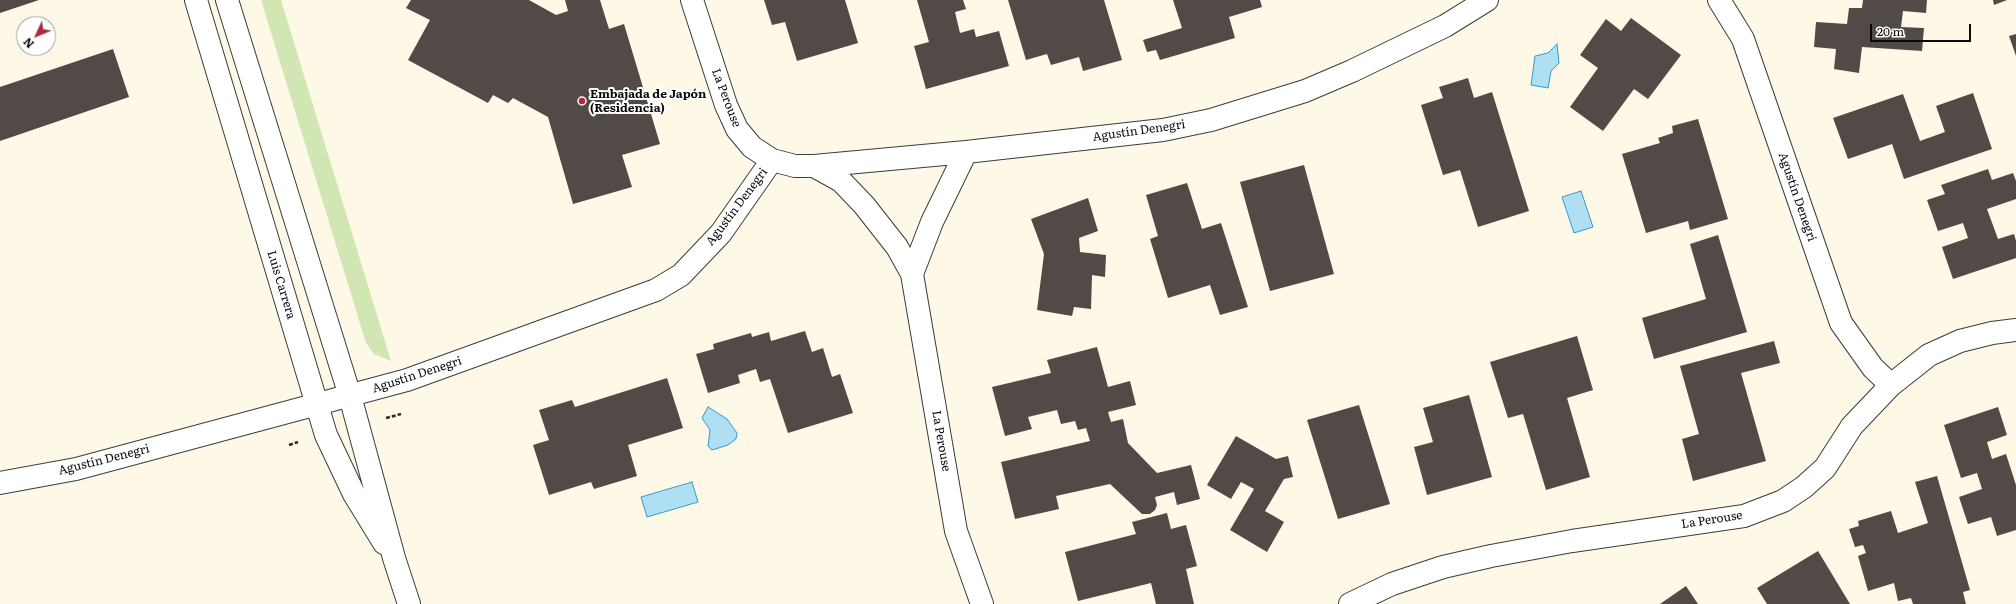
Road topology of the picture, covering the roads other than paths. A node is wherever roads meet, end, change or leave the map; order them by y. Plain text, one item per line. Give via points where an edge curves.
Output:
1 (196, 0) edge
2 (228, 0) edge
3 (692, 0) edge
4 (1487, 0) edge
5 (1720, 0) edge
6 (966, 152) junction
7 (772, 160) junction
8 (814, 166) junction
9 (912, 274) junction
10 (2016, 330) edge
11 (1891, 385) junction
12 (350, 396) junction
13 (317, 405) junction
14 (0, 483) edge
15 (394, 558) junction
16 (409, 604) edge
17 (982, 604) edge
18 (1350, 604) edge

1 - 13 street, Luis Carrera
2 - 12 street, Luis Carrera
3 - 7 street, La Perouse via 726,105 737,129 752,147
4 - 6 street, Agustín Denegri via 1445,26 1392,53 1305,91 1258,106 1163,130
5 - 11 street, Agustín Denegri via 1743,39 1841,323 1873,368
6 - 8 street, Agustín Denegri
6 - 9 street via 932,222
7 - 8 street, La Perouse via 795,166
7 - 12 street, Agustín Denegri via 721,233 682,275 656,290 407,380
8 - 9 street, La Perouse via 840,181 864,205 897,247
9 - 17 street, La Perouse via 956,531
10 - 11 street, La Perouse via 1960,341 1929,355
11 - 18 street, La Perouse via 1852,426 1825,468 1783,501 1744,516 1572,541 1443,567 1392,584
12 - 13 street, Agustín Denegri
12 - 15 street, Luis Carrera
13 - 14 street, Agustín Denegri via 76,469
13 - 15 street, Luis Carrera via 332,448 351,488
15 - 16 street, Luis Carrera

